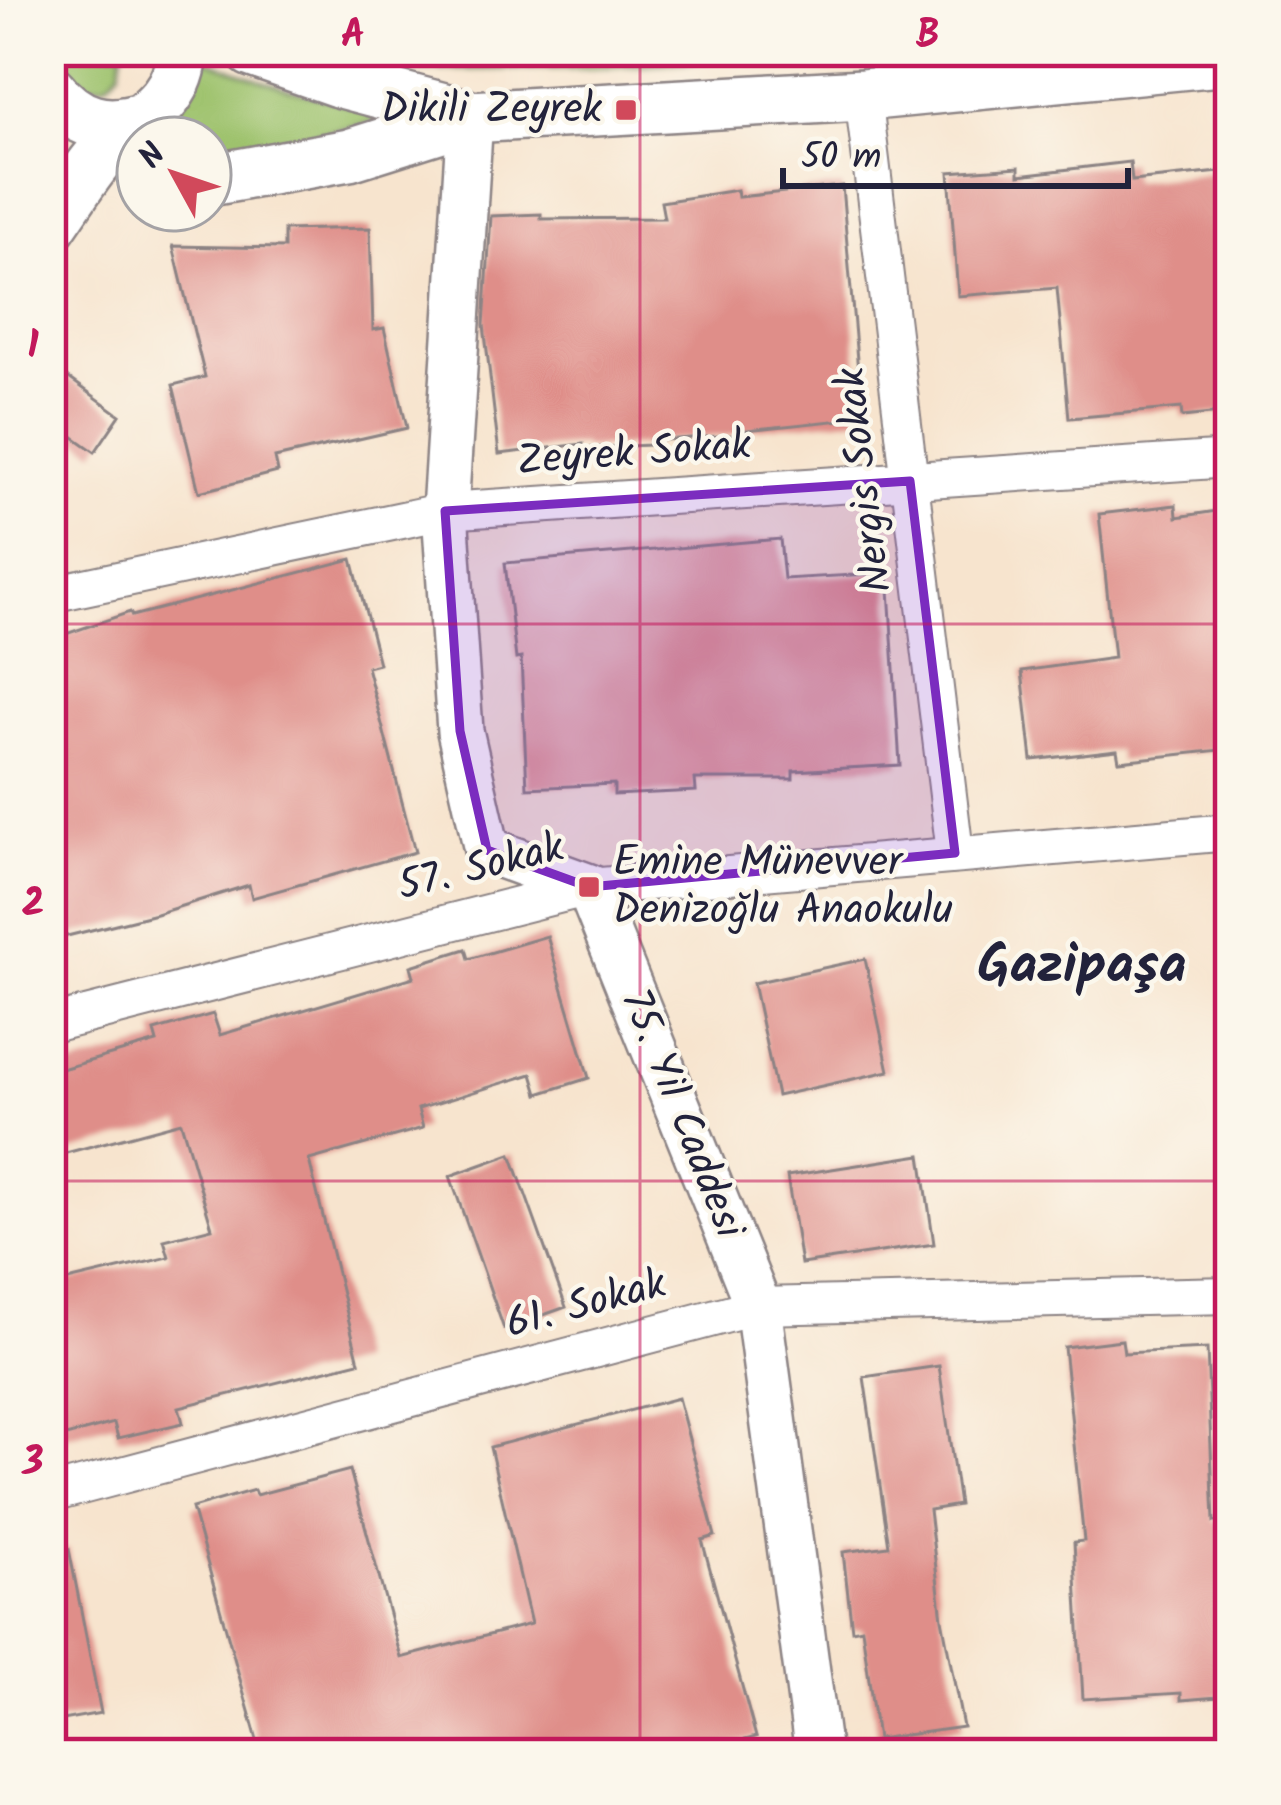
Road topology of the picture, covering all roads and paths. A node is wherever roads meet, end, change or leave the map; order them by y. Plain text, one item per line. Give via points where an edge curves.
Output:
1 (182, 51) edge
2 (252, 51) edge
3 (1230, 59) edge
4 (863, 95) junction
5 (470, 117) junction
6 (91, 134) edge
7 (234, 176) edge
8 (51, 225) edge
9 (1230, 459) edge
10 (910, 481) junction
11 (445, 511) junction
12 (51, 594) edge
13 (1230, 832) edge
14 (956, 853) junction
15 (589, 887) junction
16 (51, 1024) edge
17 (1230, 1295) edge
18 (758, 1306) junction
19 (51, 1494) edge
20 (818, 1754) edge

1 - 6 main road via 164,102 144,118 99,124
2 - 5 main road
3 - 4 main road
4 - 5 main road
4 - 10 street, Nergis Sokak
5 - 7 main road via 349,155
5 - 11 street
6 - 8 main road
9 - 10 street, Zeyrek Sokak
10 - 11 street, Zeyrek Sokak
10 - 14 street, Nergis Sokak
11 - 12 street, Zeyrek Sokak
11 - 15 street via 460,731 487,850
13 - 14 street, 57. Sokak
14 - 15 street, 57. Sokak
15 - 16 street, 57. Sokak
15 - 18 street, 75. Yil Caddesi
17 - 18 street, 61. Sokak
18 - 19 street, 61. Sokak
18 - 20 street, 75. Yil Caddesi

